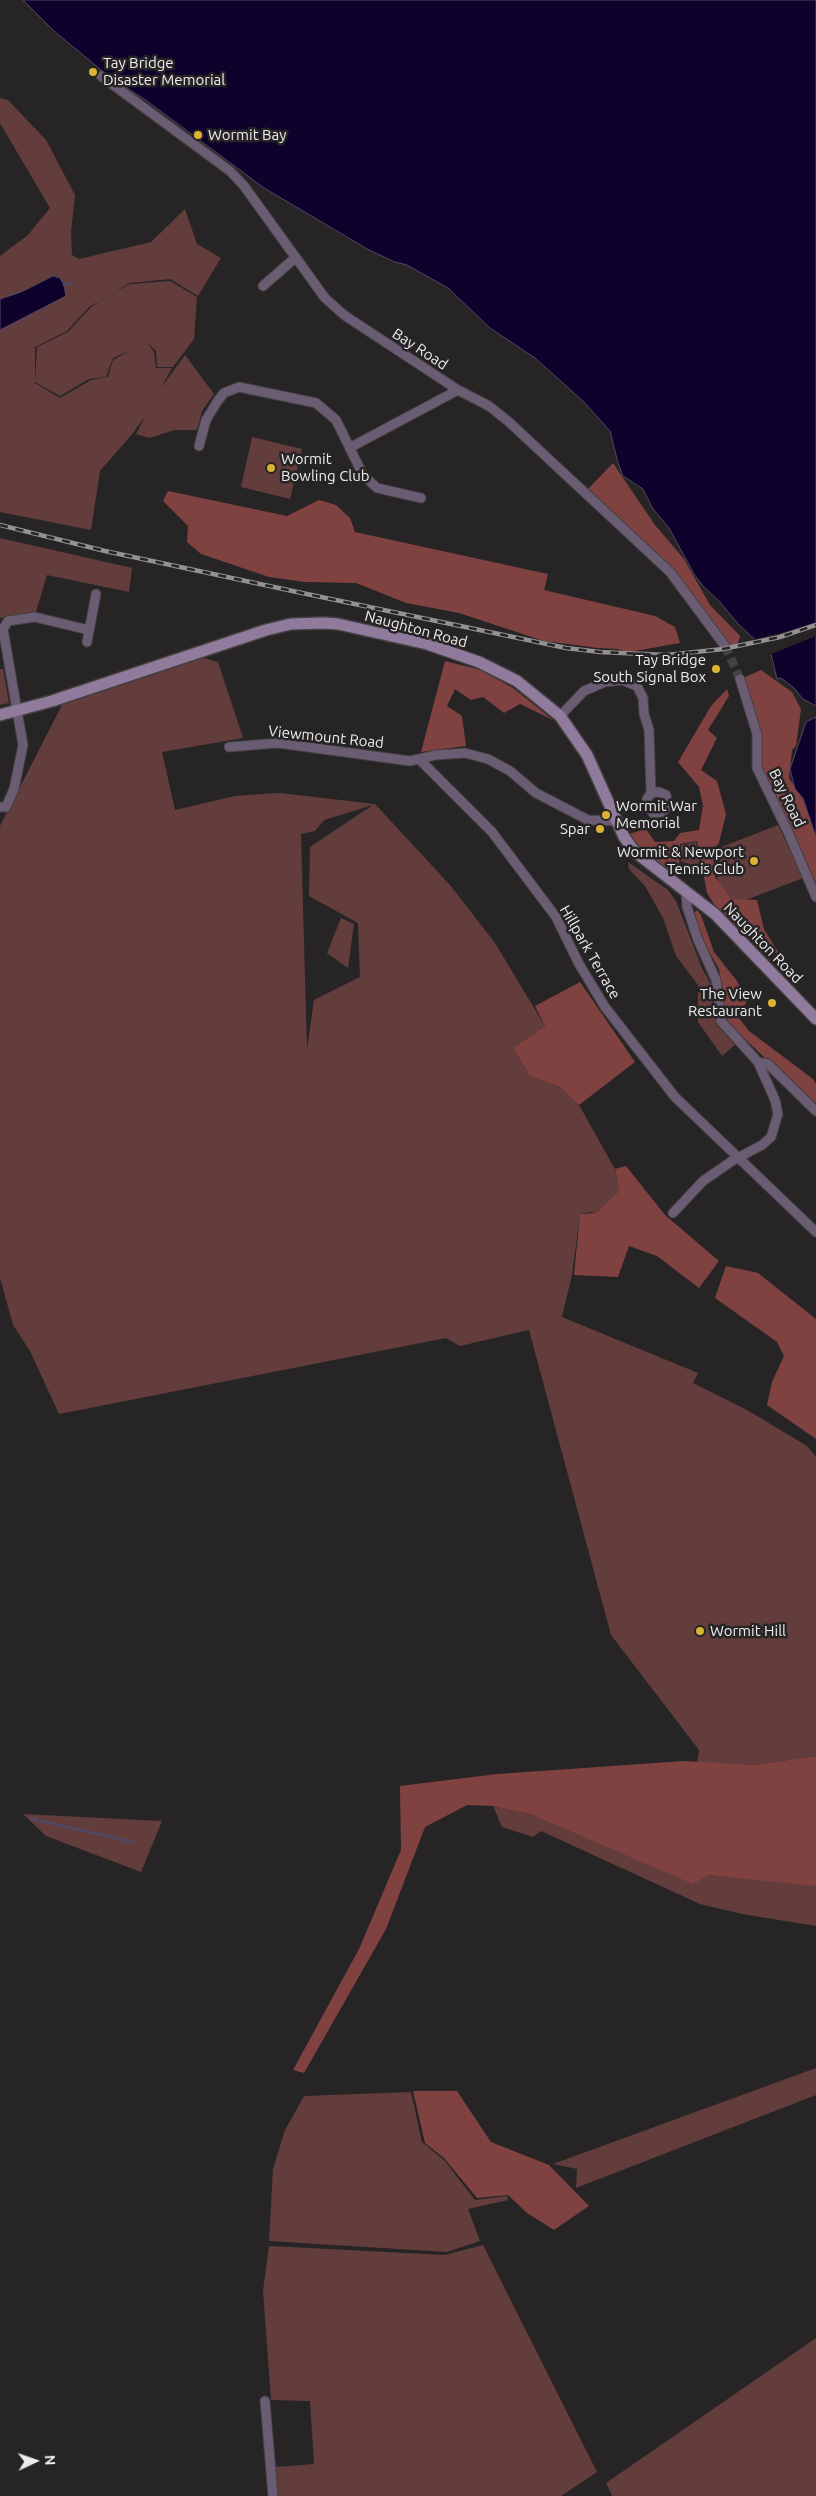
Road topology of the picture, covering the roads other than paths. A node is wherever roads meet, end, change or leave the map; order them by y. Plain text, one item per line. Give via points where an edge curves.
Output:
1 (101, 76) dead end
2 (296, 258) junction
3 (263, 286) dead end
4 (458, 390) junction
5 (199, 446) dead end
6 (351, 447) junction
7 (421, 498) dead end
8 (96, 594) dead end
9 (89, 630) junction
10 (87, 642) dead end
11 (725, 646) tunnel mouth
12 (4, 666) edge
13 (740, 679) tunnel mouth
14 (8, 713) edge
15 (560, 716) junction
16 (229, 747) dead end
17 (420, 760) junction
18 (651, 793) dead end
19 (0, 806) edge
20 (617, 822) junction
21 (691, 897) junction
22 (816, 897) edge
23 (816, 1019) edge
24 (758, 1062) junction
25 (816, 1111) edge
26 (738, 1158) junction
27 (673, 1213) dead end
28 (816, 1232) edge
29 (265, 2402) dead end
30 (273, 2496) edge

1 - 2 street, Bay Road via 230,171
2 - 3 street
2 - 4 street, Bay Road via 326,298 344,315
4 - 6 street
4 - 11 street, Bay Road via 489,406 509,422 670,572
5 - 6 street via 206,420 217,402 224,393 239,387 316,404 336,420
6 - 7 street via 363,475 377,488
8 - 9 street
9 - 10 street
9 - 12 street via 35,617 8,621 2,629
12 - 14 street
13 - 22 street, Bay Road via 757,734 757,768
14 - 15 main road, Naughton Road via 266,630 316,622 427,644 479,662 517,681
14 - 19 street via 23,745 14,789 6,807
15 - 18 street via 584,692 604,682 622,680 638,686 650,730
15 - 20 main road, Naughton Road via 587,755
16 - 17 street, Viewmount Road via 278,743
17 - 20 street, Viewmount Road via 436,755 465,754 488,759 510,771 536,793 588,820
17 - 26 street, Hillpark Terrace via 492,832 556,918 605,1007 644,1059 675,1097
20 - 21 main road, Naughton Road via 634,852
21 - 23 main road, Naughton Road via 715,914
21 - 24 street via 687,907 716,980 721,1020
24 - 25 street via 768,1064
24 - 26 street via 775,1100 776,1128 762,1146
26 - 27 street via 703,1181
26 - 28 street, Hillpark Terrace
29 - 30 street

